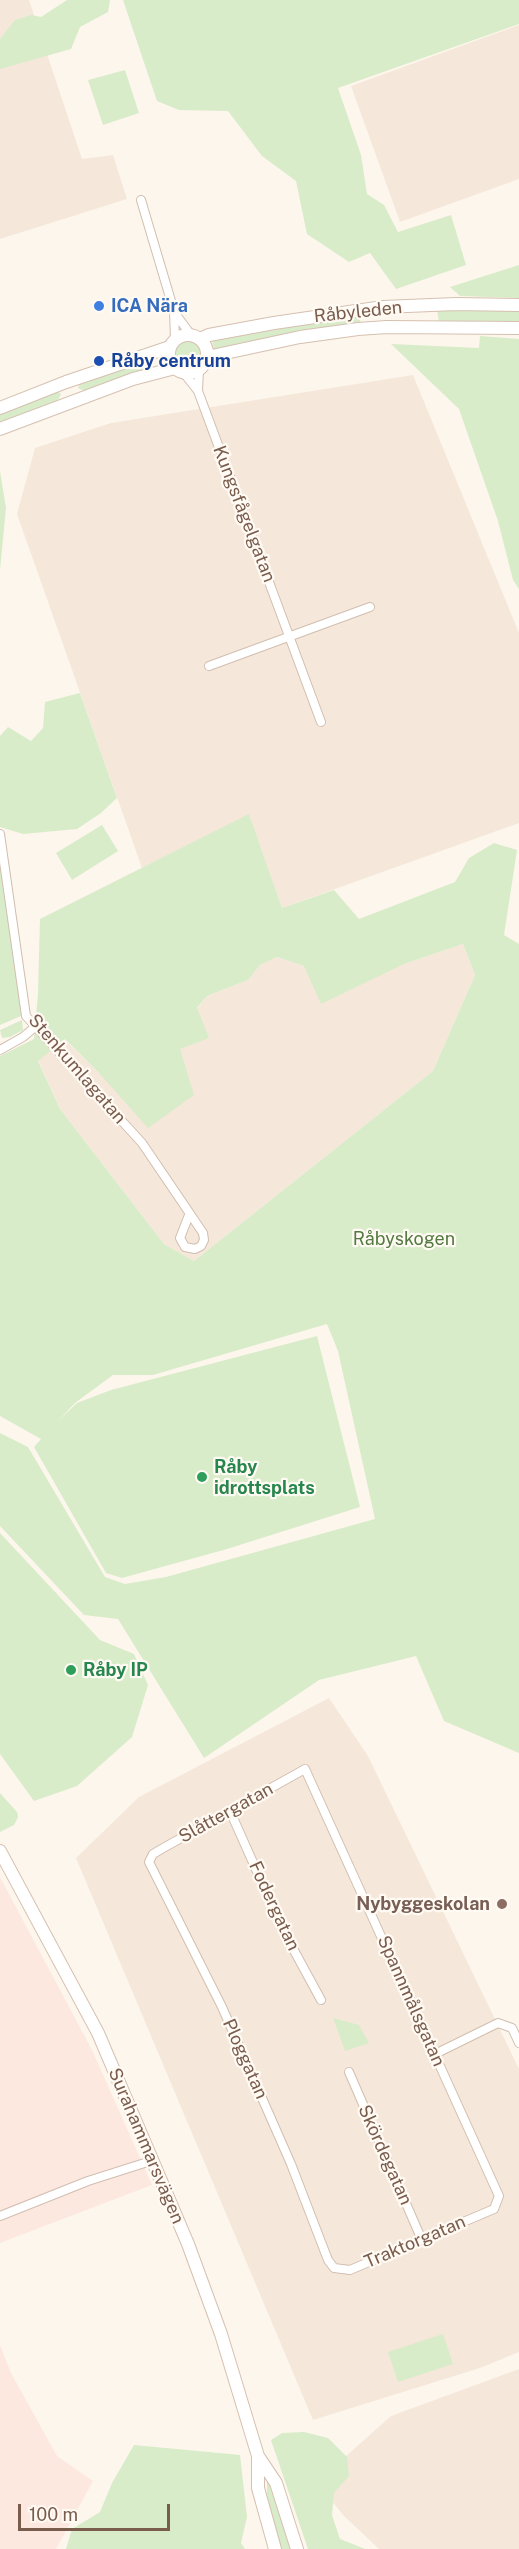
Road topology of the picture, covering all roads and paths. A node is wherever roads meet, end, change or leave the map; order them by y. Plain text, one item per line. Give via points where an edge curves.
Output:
1 (141, 200) dead end
2 (519, 305) edge
3 (174, 311) junction
4 (519, 328) edge
5 (195, 337) junction
6 (173, 343) junction
7 (207, 357) junction
8 (199, 369) junction
9 (179, 370) junction
10 (198, 391) junction
11 (0, 408) edge
12 (0, 429) edge
13 (370, 607) dead end
14 (291, 636) junction
15 (209, 666) dead end
16 (321, 722) dead end
17 (0, 834) edge
18 (34, 1027) junction
19 (0, 1050) edge
20 (189, 1215) dead end
21 (303, 1770) joint
22 (230, 1811) junction
23 (0, 1851) edge
24 (150, 1858) joint
25 (321, 2000) dead end
26 (519, 2043) edge
27 (435, 2054) junction
28 (349, 2072) dead end
29 (154, 2160) junction
30 (498, 2203) joint
31 (0, 2216) edge
32 (421, 2238) junction
33 (332, 2265) joint
34 (258, 2456) junction
35 (274, 2549) edge
36 (297, 2549) edge

1 - 3 street
2 - 5 main road, Råbyleden via 383,307
3 - 5 street
3 - 6 street
4 - 7 main road, Råbyleden via 358,329
5 - 6 main road, Råbyleden via 182,336
5 - 7 main road via 204,344
6 - 9 main road via 170,357
6 - 11 main road, Råbyleden
7 - 8 main road
8 - 9 main road
8 - 10 street, Kungsfågelgatan
9 - 10 street, Kungsfågelgatan
9 - 12 main road via 133,379
10 - 14 street, Kungsfågelgatan
13 - 14 street
14 - 15 street
14 - 16 street, Kungsfågelgatan
17 - 18 street, Stenkumlagatan via 26,1016
18 - 19 street
18 - 20 street, Stenkumlagatan via 142,1143
21 - 22 street, Slåttergatan
21 - 27 street, Spannmålsgatan
22 - 24 street, Slåttergatan
22 - 25 street, Fodergatan via 284,1932
23 - 29 main road, Surahammarsvägen via 98,2033
24 - 33 street, Ploggatan via 149,1866 247,2063
26 - 27 street via 512,2028 498,2023
27 - 30 street, Spannmålsgatan via 499,2196
28 - 32 street, Skördegatan
29 - 31 street
29 - 34 main road, Surahammarsvägen via 222,2334
30 - 32 street, Traktorgatan via 494,2209
32 - 33 street, Traktorgatan via 350,2270 340,2271
34 - 35 main road, Surahammarsvägen via 258,2488
34 - 36 main road, Surahammarsvägen via 276,2483

